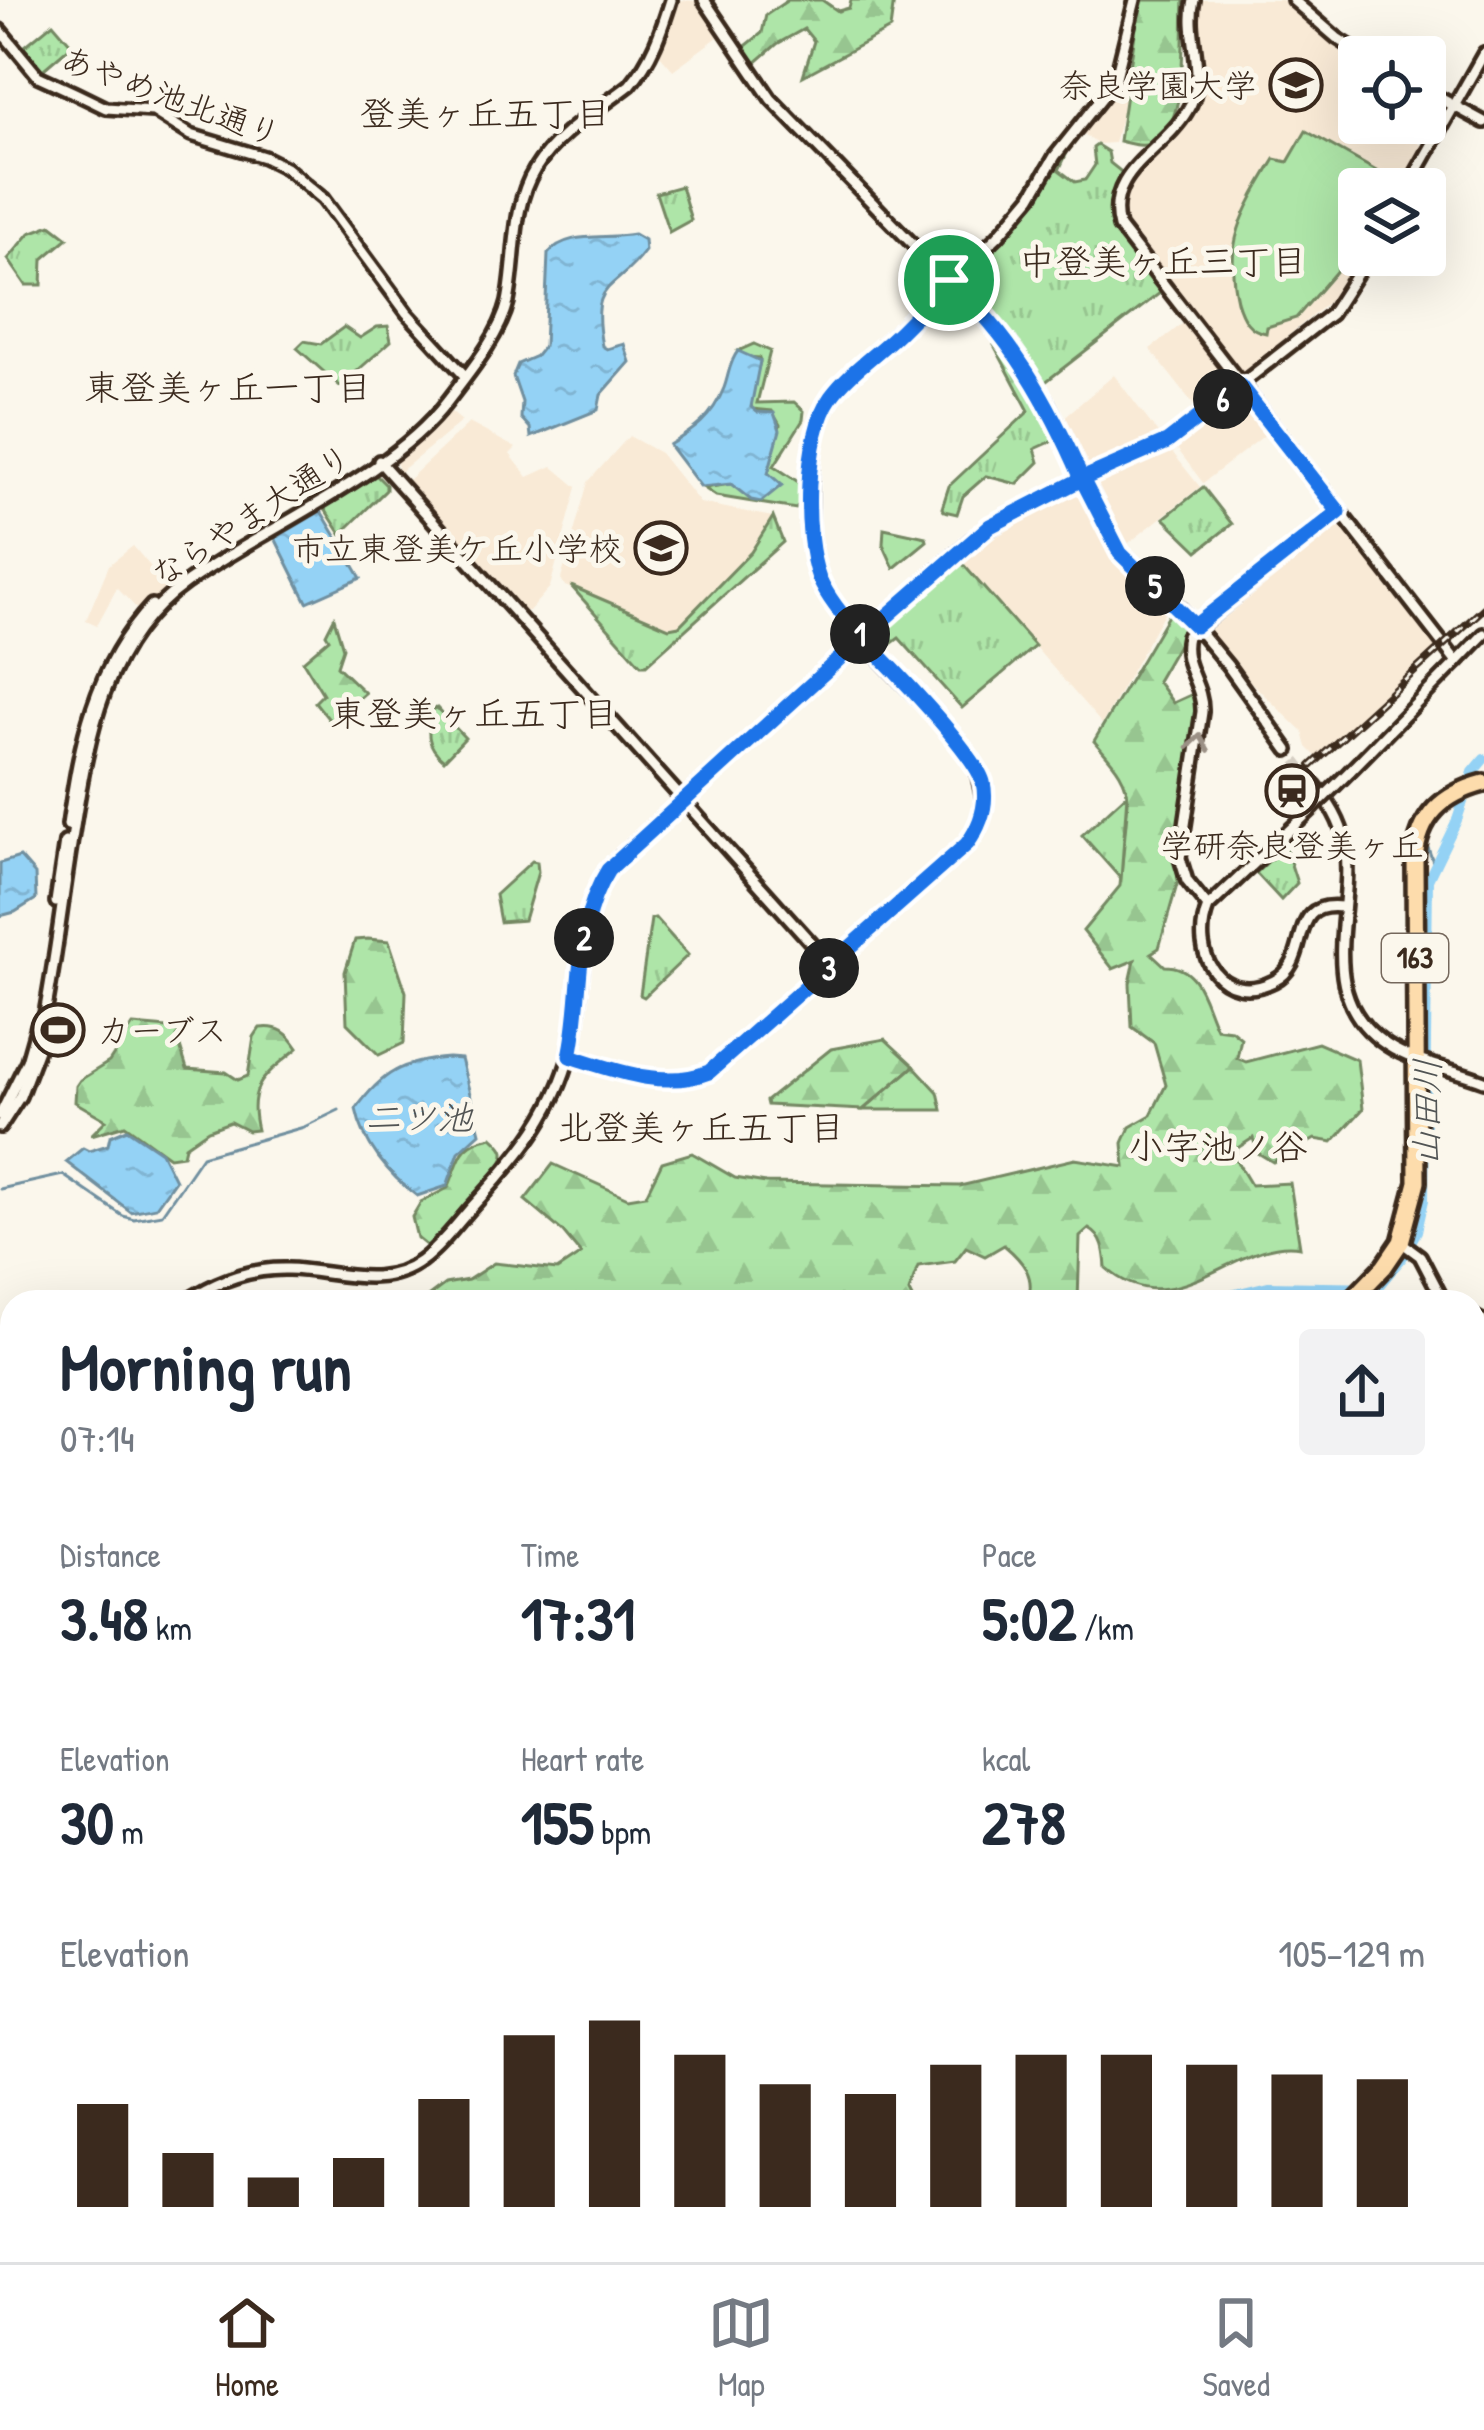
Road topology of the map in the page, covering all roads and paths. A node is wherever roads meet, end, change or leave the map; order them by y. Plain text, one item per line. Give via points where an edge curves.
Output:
1 (668, 0) edge
2 (704, 0) edge
3 (1135, 0) edge
4 (1194, 0) edge
5 (1293, 0) edge
6 (0, 30) edge
7 (1338, 39) edge
8 (1484, 52) edge
9 (1446, 102) edge
10 (1454, 106) junction
11 (1484, 122) edge
12 (1419, 168) edge
13 (1355, 276) edge
14 (949, 280) junction
15 (463, 374) junction
16 (1240, 386) junction
17 (379, 461) junction
18 (1082, 479) junction
19 (1339, 512) junction
20 (1195, 626) junction
21 (1484, 634) edge
22 (862, 638) junction
23 (1456, 662) junction
24 (1288, 750) tunnel mouth
25 (1482, 783) edge
26 (1315, 785) tunnel mouth
27 (682, 800) junction
28 (1208, 907) junction
29 (1342, 907) junction
30 (832, 966) junction
31 (570, 1056) junction
32 (1416, 1057) junction
33 (1484, 1081) edge
34 (0, 1114) edge
35 (0, 1127) edge
36 (1407, 1246) junction
37 (206, 1290) edge
38 (1362, 1290) edge
39 (1438, 1290) edge

1 - 15 street via 643,62 553,139 522,185 502,308
1 - 15 street, ならやま大通り via 657,43 630,85 555,142 535,168 522,197 505,311
2 - 14 street via 771,99
3 - 14 street via 1107,94 1014,220
4 - 16 street via 1192,102 1123,181 1115,212 1127,240
5 - 7 street
6 - 15 street, あやめ池北通り via 38,76 56,85 106,108 153,111 191,134 286,168 323,199
8 - 10 street
9 - 10 street
10 - 11 street
10 - 12 street
13 - 16 street via 1331,314
14 - 18 street via 1025,364
14 - 22 street via 839,387 816,429 814,560 827,594
15 - 17 street, ならやま大通り via 434,418
16 - 18 street via 1167,442
16 - 19 street
17 - 27 street
17 - 34 street via 172,587 121,644 94,698 76,770 36,1031
17 - 35 street, ならやま大通り via 184,585 112,671 87,749 38,1049
18 - 20 street via 1120,553
18 - 22 street via 990,526
19 - 20 street
19 - 23 street
20 - 24 street
28 -> 20 street via 1180,859 1203,698 1184,656
21 - 23 street
22 - 27 street
22 - 30 street via 972,760 984,804 967,844
23 - 28 street, bridge
25 - 32 highway, 163 via 1430,814 1415,848
26 - 29 street via 1344,837
27 - 30 street
27 - 31 street via 615,862 593,897
28 - 29 street via 1203,955 1226,981 1250,987 1290,968 1313,911
29 - 32 street via 1340,960 1357,1011 1381,1041
30 - 31 street via 701,1076 657,1079
31 - 37 street via 525,1150 417,1264 374,1278 252,1272
32 - 33 street
32 - 36 highway, 163 via 1417,1182
36 - 38 highway, 163
36 - 39 street

